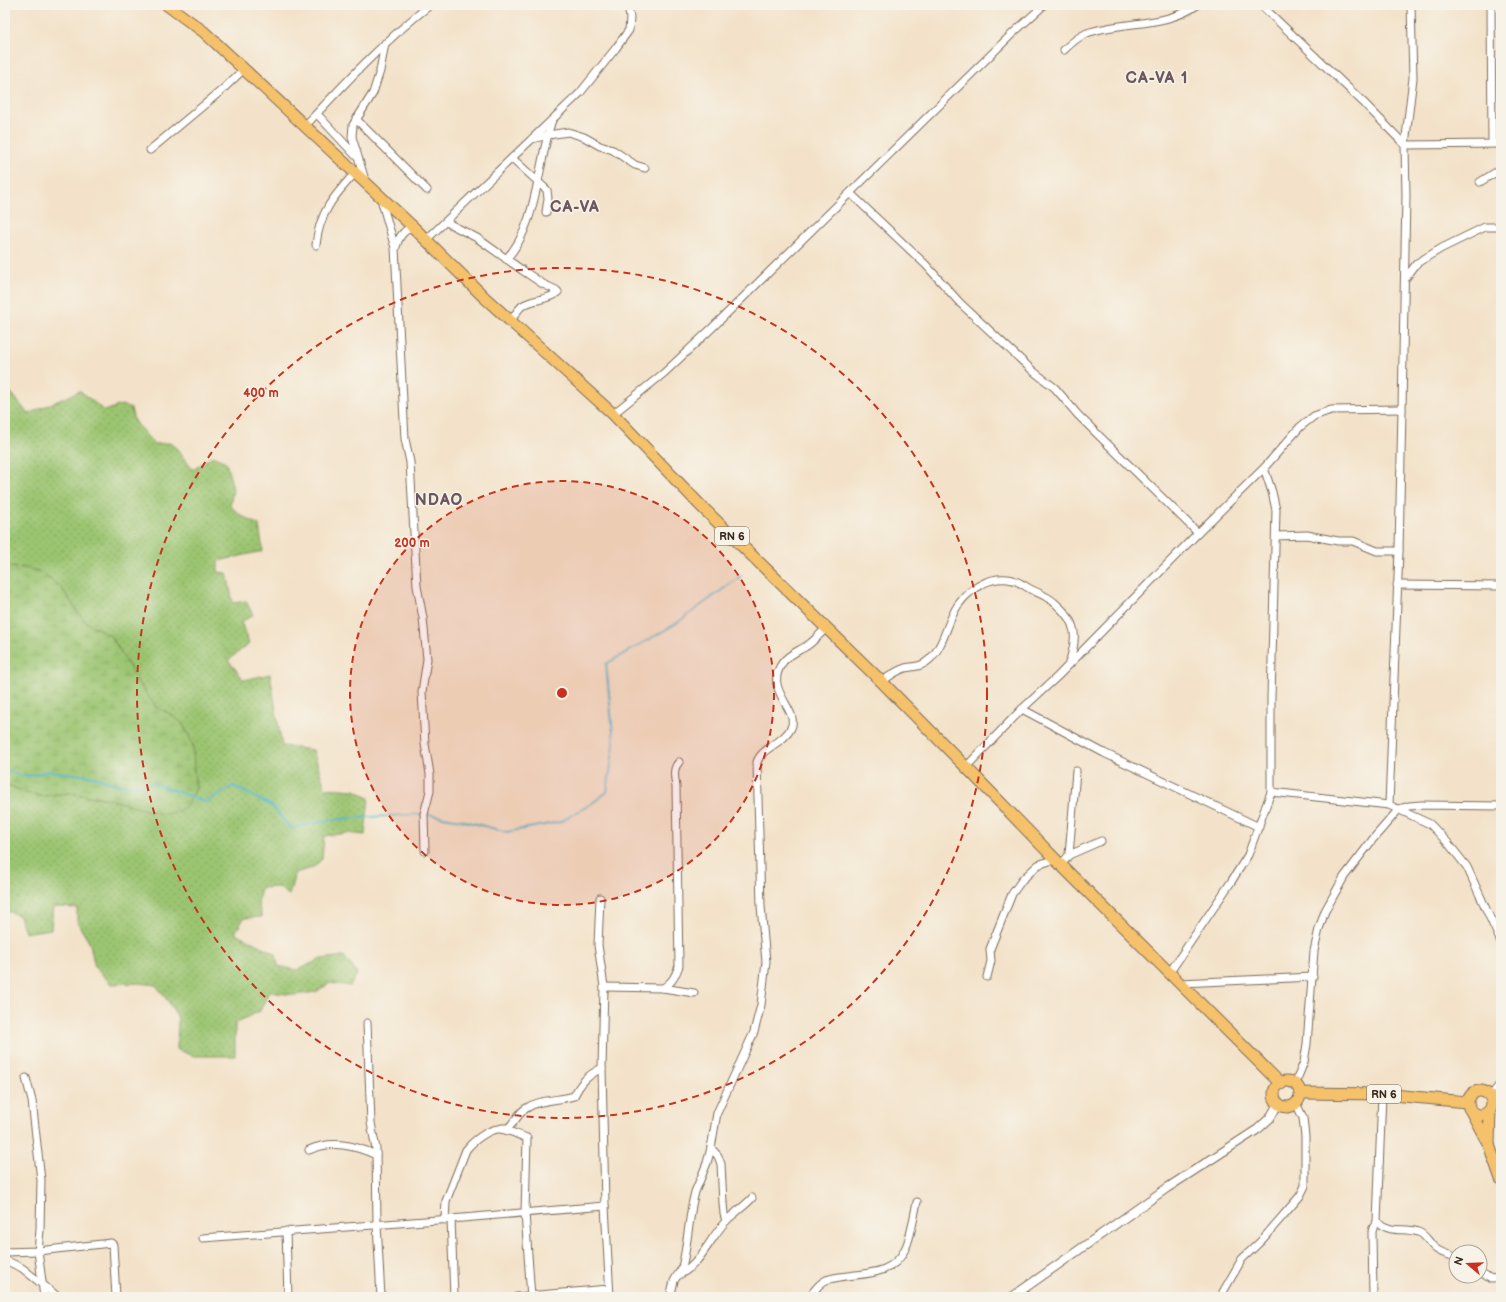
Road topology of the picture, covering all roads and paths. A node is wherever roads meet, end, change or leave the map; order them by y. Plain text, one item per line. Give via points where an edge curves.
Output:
1 (167, 5) edge
2 (430, 5) edge
3 (628, 5) edge
4 (1044, 5) edge
5 (1197, 5) edge
6 (1261, 5) edge
7 (1411, 5) edge
8 (1491, 5) edge
9 (385, 43) junction
10 (1064, 50) dead end
11 (244, 69) junction
12 (317, 114) junction
13 (553, 118) junction
14 (356, 119) junction
15 (305, 126) junction
16 (548, 135) junction
17 (531, 140) junction
18 (1492, 143) junction
19 (1405, 144) junction
20 (1501, 144) edge
21 (150, 150) dead end
22 (358, 158) junction
23 (512, 158) junction
24 (644, 168) dead end
25 (1501, 168) edge
26 (355, 173) junction
27 (538, 181) junction
28 (1480, 182) dead end
29 (367, 184) junction
30 (427, 190) dead end
31 (850, 193) junction
32 (380, 197) junction
33 (546, 212) dead end
34 (446, 222) junction
35 (412, 226) junction
36 (1501, 227) edge
37 (426, 240) junction
38 (316, 245) dead end
39 (395, 248) junction
40 (506, 259) junction
41 (1405, 279) junction
42 (511, 321) junction
43 (1402, 409) junction
44 (613, 414) junction
45 (1264, 468) junction
46 (1198, 533) junction
47 (1276, 536) junction
48 (1399, 551) junction
49 (1397, 585) junction
50 (1501, 586) edge
51 (826, 628) junction
52 (1069, 664) junction
53 (882, 682) junction
54 (1022, 708) junction
55 (678, 762) dead end
56 (966, 767) junction
57 (1076, 771) dead end
58 (1271, 792) junction
59 (1390, 805) junction
60 (1501, 806) edge
61 (1400, 809) junction
62 (1259, 826) junction
63 (1101, 841) dead end
64 (425, 851) dead end
65 (1069, 855) junction
66 (1058, 862) junction
67 (600, 898) dead end
68 (1501, 942) edge
69 (1170, 972) junction
70 (987, 977) dead end
71 (1313, 977) junction
72 (1180, 982) junction
73 (604, 987) junction
74 (663, 988) junction
75 (694, 993) dead end
76 (367, 1023) dead end
77 (602, 1068) junction
78 (26, 1078) dead end
79 (1280, 1084) junction
80 (1501, 1084) edge
81 (1297, 1093) junction
82 (1382, 1094) junction
83 (1467, 1102) junction
84 (1493, 1103) edge
85 (1278, 1104) junction
86 (1472, 1113) junction
87 (498, 1129) junction
88 (1489, 1145) junction
89 (711, 1148) junction
90 (309, 1150) dead end
91 (376, 1155) junction
92 (1501, 1179) edge
93 (752, 1198) dead end
94 (917, 1202) dead end
95 (605, 1206) junction
96 (525, 1213) junction
97 (448, 1219) junction
98 (726, 1221) junction
99 (1377, 1222) junction
100 (377, 1224) junction
101 (286, 1231) junction
102 (203, 1238) dead end
103 (38, 1251) junction
104 (5, 1252) edge
105 (1448, 1254) edge
106 (5, 1260) edge
107 (677, 1276) junction
108 (1488, 1277) edge
109 (1501, 1278) edge
110 (42, 1283) junction
111 (609, 1289) junction
112 (1223, 1292) dead end
113 (530, 1296) edge
114 (44, 1297) edge
115 (58, 1297) edge
116 (116, 1297) edge
117 (288, 1297) edge
118 (381, 1297) edge
119 (454, 1297) edge
120 (516, 1297) edge
121 (610, 1297) edge
122 (670, 1297) edge
123 (810, 1297) edge
124 (1012, 1297) edge
125 (1373, 1297) edge

1 - 11 main road, RN 6 via 204,32
2 - 9 street
3 - 13 street via 629,30 580,93
4 - 31 street via 1011,34
5 - 10 street via 1189,11 1169,18 1120,25 1086,34
6 - 19 street
7 - 19 street via 1413,78
8 - 18 street
9 - 12 street
9 - 14 street via 380,71 372,93
11 - 15 main road, RN 6
11 - 21 street
12 - 15 street
12 - 22 street
13 - 16 street
13 - 17 street
14 - 22 street via 352,137
14 - 30 street
15 - 26 main road, RN 6
16 - 17 street
16 - 24 street via 568,132 584,136
16 - 27 street
17 - 23 street
18 - 19 street
18 - 20 street
19 - 41 street
22 - 29 street
23 - 27 street
23 - 34 street
25 - 28 street
26 - 29 main road, RN 6
26 - 38 street via 338,191 328,207 319,227
27 - 33 street via 547,190
27 - 40 street via 531,212 521,238 515,250
29 - 32 main road, RN 6
31 - 44 street via 664,373
31 - 46 street via 926,265 960,303 1032,371 1055,388 1078,415
32 - 35 main road, RN 6
32 - 39 street
34 - 37 street
34 - 40 street via 477,238
35 - 37 main road, RN 6
35 - 39 street via 402,232
36 - 41 street via 1485,227 1442,248 1417,263
37 - 42 main road, RN 6
39 - 64 street via 405,439 410,462 417,586 427,659 422,692 425,744 430,774 430,791 424,814
40 - 42 street via 558,292 521,306
41 - 43 street
42 - 44 main road, RN 6
43 - 45 street via 1331,410 1314,416 1300,427
43 - 48 street
44 - 51 main road, RN 6 via 700,505
45 - 46 street
45 - 47 street via 1276,510
46 - 52 street
47 - 48 street via 1307,535 1353,541 1377,551
47 - 58 street
48 - 49 street
49 - 50 street
49 - 59 street
51 - 53 main road, RN 6
51 - 89 street via 779,667 777,686 793,722 786,735 761,754 757,762 761,906 766,962 762,1005 754,1032 716,1113
52 - 53 street via 1074,648 1074,629 1060,607 1015,581 992,580 972,590 958,606 939,646 925,663 894,673
52 - 54 street
53 - 56 main road, RN 6
54 - 56 street
54 - 62 street via 1104,753
55 - 74 street via 674,772 679,966 672,982
56 - 66 main road, RN 6
57 - 65 street
58 - 59 street
58 - 62 street
59 - 61 street
60 - 61 street via 1421,805
61 - 68 street via 1430,824 1467,867
61 - 71 street via 1344,877 1325,911 1314,951
62 - 69 street via 1248,854 1231,882
63 - 65 street
65 - 66 street
66 - 69 main road, RN 6
66 - 70 street via 1038,865 1012,894 990,949 991,961
67 - 73 street via 598,945
69 - 72 main road, RN 6
71 - 72 street
71 - 81 street via 1307,1044
72 - 79 main road, RN 6
73 - 74 street
73 - 77 street
74 - 75 street
76 - 91 street via 371,1124
77 - 87 street via 589,1075 574,1096 532,1104 523,1110 508,1128
77 - 95 street
78 - 103 street via 32,1101 41,1180
79 - 81 main road, RN 6 via 1290,1082
79 - 85 main road via 1274,1093
80 - 84 street
81 - 82 main road, RN 6
81 - 85 main road, RN 6 via 1290,1107
81 - 112 street via 1305,1137 1304,1186 1300,1196 1242,1259
82 - 83 main road, RN 6
82 - 99 street
83 - 84 main road via 1471,1094 1483,1091
83 - 86 main road
84 - 86 main road via 1485,1114
84 - 88 main road
85 - 124 street via 1270,1118 1258,1129 1167,1188
86 - 88 main road
87 - 96 street via 527,1138
87 - 97 street via 475,1140 466,1150 446,1201
88 - 92 main road
89 - 98 street via 721,1164 722,1203
89 - 107 street via 695,1192 686,1253
90 - 91 street via 318,1146 343,1145 360,1147
91 - 100 street
93 - 98 street
94 - 123 street via 906,1249 896,1263 872,1274 829,1279 818,1286
95 - 96 street
95 - 111 street
96 - 97 street
96 - 113 street
97 - 100 street
97 - 119 street
98 - 107 street via 696,1263
99 - 105 street via 1393,1230 1418,1231 1435,1249
99 - 125 street via 1372,1232
100 - 101 street
100 - 118 street
101 - 102 street
101 - 117 street
103 - 104 street
103 - 110 street
103 - 116 street via 106,1243 113,1245
106 - 110 street via 22,1268
107 - 122 street
108 - 109 street
110 - 114 street
110 - 115 street
111 - 113 street
111 - 121 street
113 - 120 street

